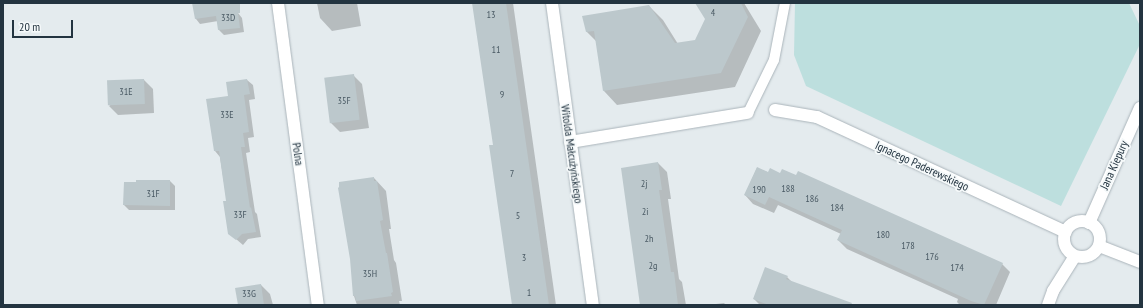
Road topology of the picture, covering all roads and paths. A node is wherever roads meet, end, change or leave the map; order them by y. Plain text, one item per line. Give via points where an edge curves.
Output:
1 (278, 3) edge
2 (552, 3) edge
3 (785, 3) edge
4 (1140, 108) edge
5 (775, 110) dead end
6 (748, 113) joint
7 (570, 142) junction
8 (1089, 223) junction
9 (1066, 232) junction
10 (1099, 246) junction
11 (1075, 256) junction
12 (1140, 262) edge
13 (318, 305) edge
14 (593, 305) edge
15 (1048, 305) edge

1 - 13 street, Polna
2 - 7 street, Witolda Małcużyńskiego
3 - 6 lane via 774,60
4 - 8 street, Jana Kiepury
5 - 9 street, Ignacego Paderewskiego via 817,117
6 - 7 street
7 - 14 street, Witolda Małcużyńskiego
8 - 9 street via 1078,222
8 - 10 street via 1099,232
9 - 11 street via 1064,238 1067,249
10 - 11 street via 1087,257
10 - 12 street
11 - 15 street via 1053,291

